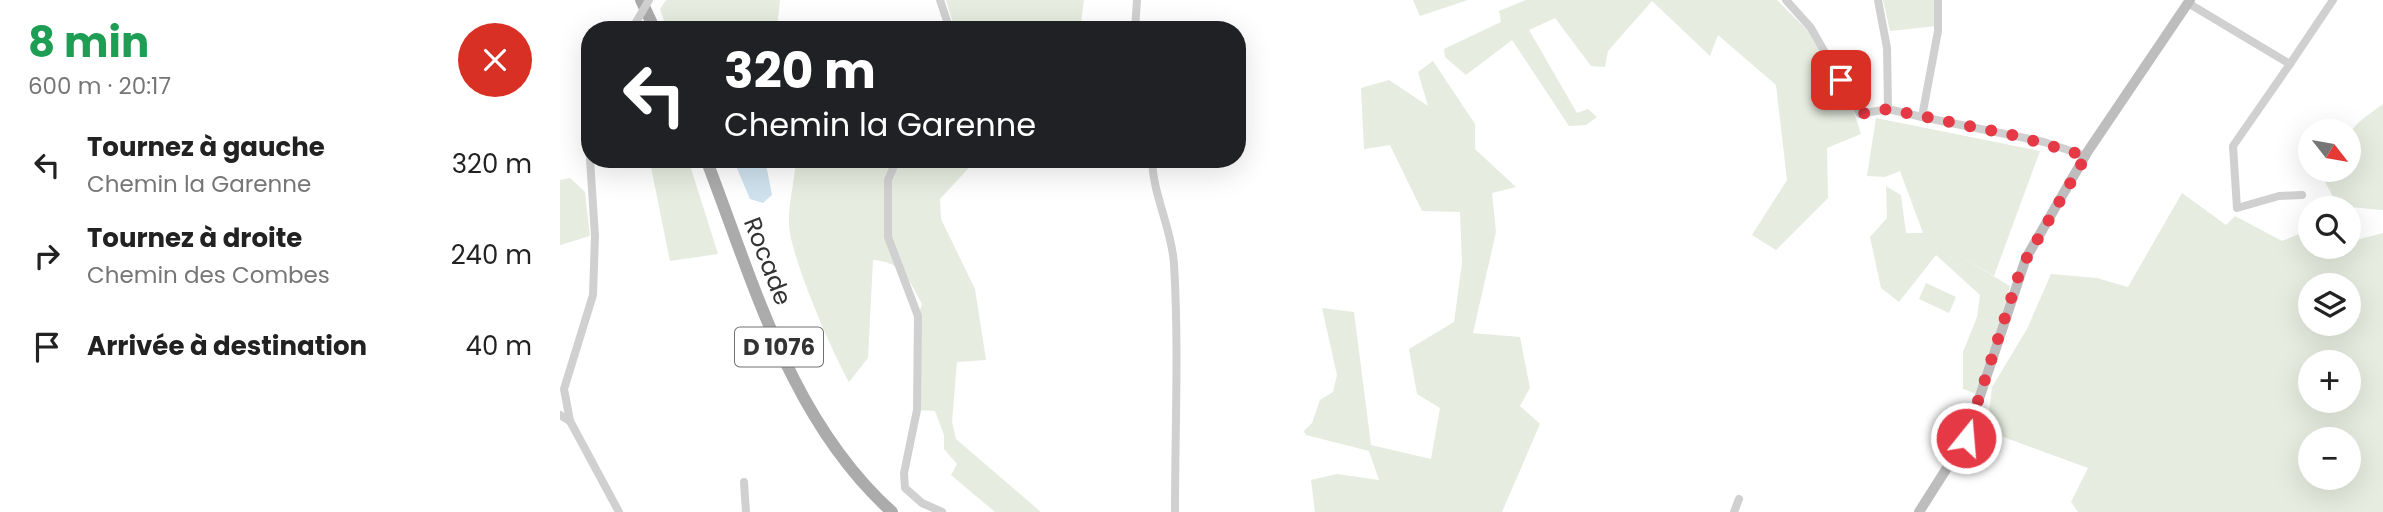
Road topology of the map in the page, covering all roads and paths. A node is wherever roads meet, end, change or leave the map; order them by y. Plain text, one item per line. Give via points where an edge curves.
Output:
1 (641, 0) edge
2 (649, 0) edge
3 (940, 0) edge
4 (1137, 0) edge
5 (1786, 0) edge
6 (1878, 0) edge
7 (1938, 0) edge
8 (2333, 0) edge
9 (2189, 1) edge
10 (637, 21) edge
11 (651, 21) edge
12 (947, 21) edge
13 (1136, 21) edge
14 (2290, 64) junction
15 (1888, 109) junction
16 (1922, 117) junction
17 (2087, 154) junction
18 (591, 168) edge
19 (709, 168) edge
20 (893, 168) edge
21 (1153, 168) edge
22 (2302, 195) dead end
23 (562, 390) edge
24 (560, 415) edge
25 (570, 421) junction
26 (744, 482) dead end
27 (1739, 499) dead end
28 (618, 512) edge
29 (746, 512) edge
30 (892, 512) edge
31 (942, 512) edge
32 (1175, 512) edge
33 (1734, 512) edge
34 (1919, 512) edge

1 - 11 main road
2 - 10 street, bridge
3 - 12 street
4 - 13 street
5 - 15 street via 1811,27 1860,114
6 - 15 street via 1887,48
7 - 16 street via 1938,31
8 - 14 street
9 - 14 street
9 - 17 main road
14 - 22 street via 2233,146 2237,208 2279,196
15 - 16 street
16 - 17 street
17 - 34 main road via 2026,258 1966,438
18 - 23 street via 593,295
19 - 30 main road, Rocade / D 1076 via 803,400 846,464
20 - 31 street via 888,180 888,237 918,316 916,410 905,488
21 - 32 street via 1174,260
23 - 25 street
24 - 25 street
25 - 28 street
26 - 29 street
27 - 33 street

